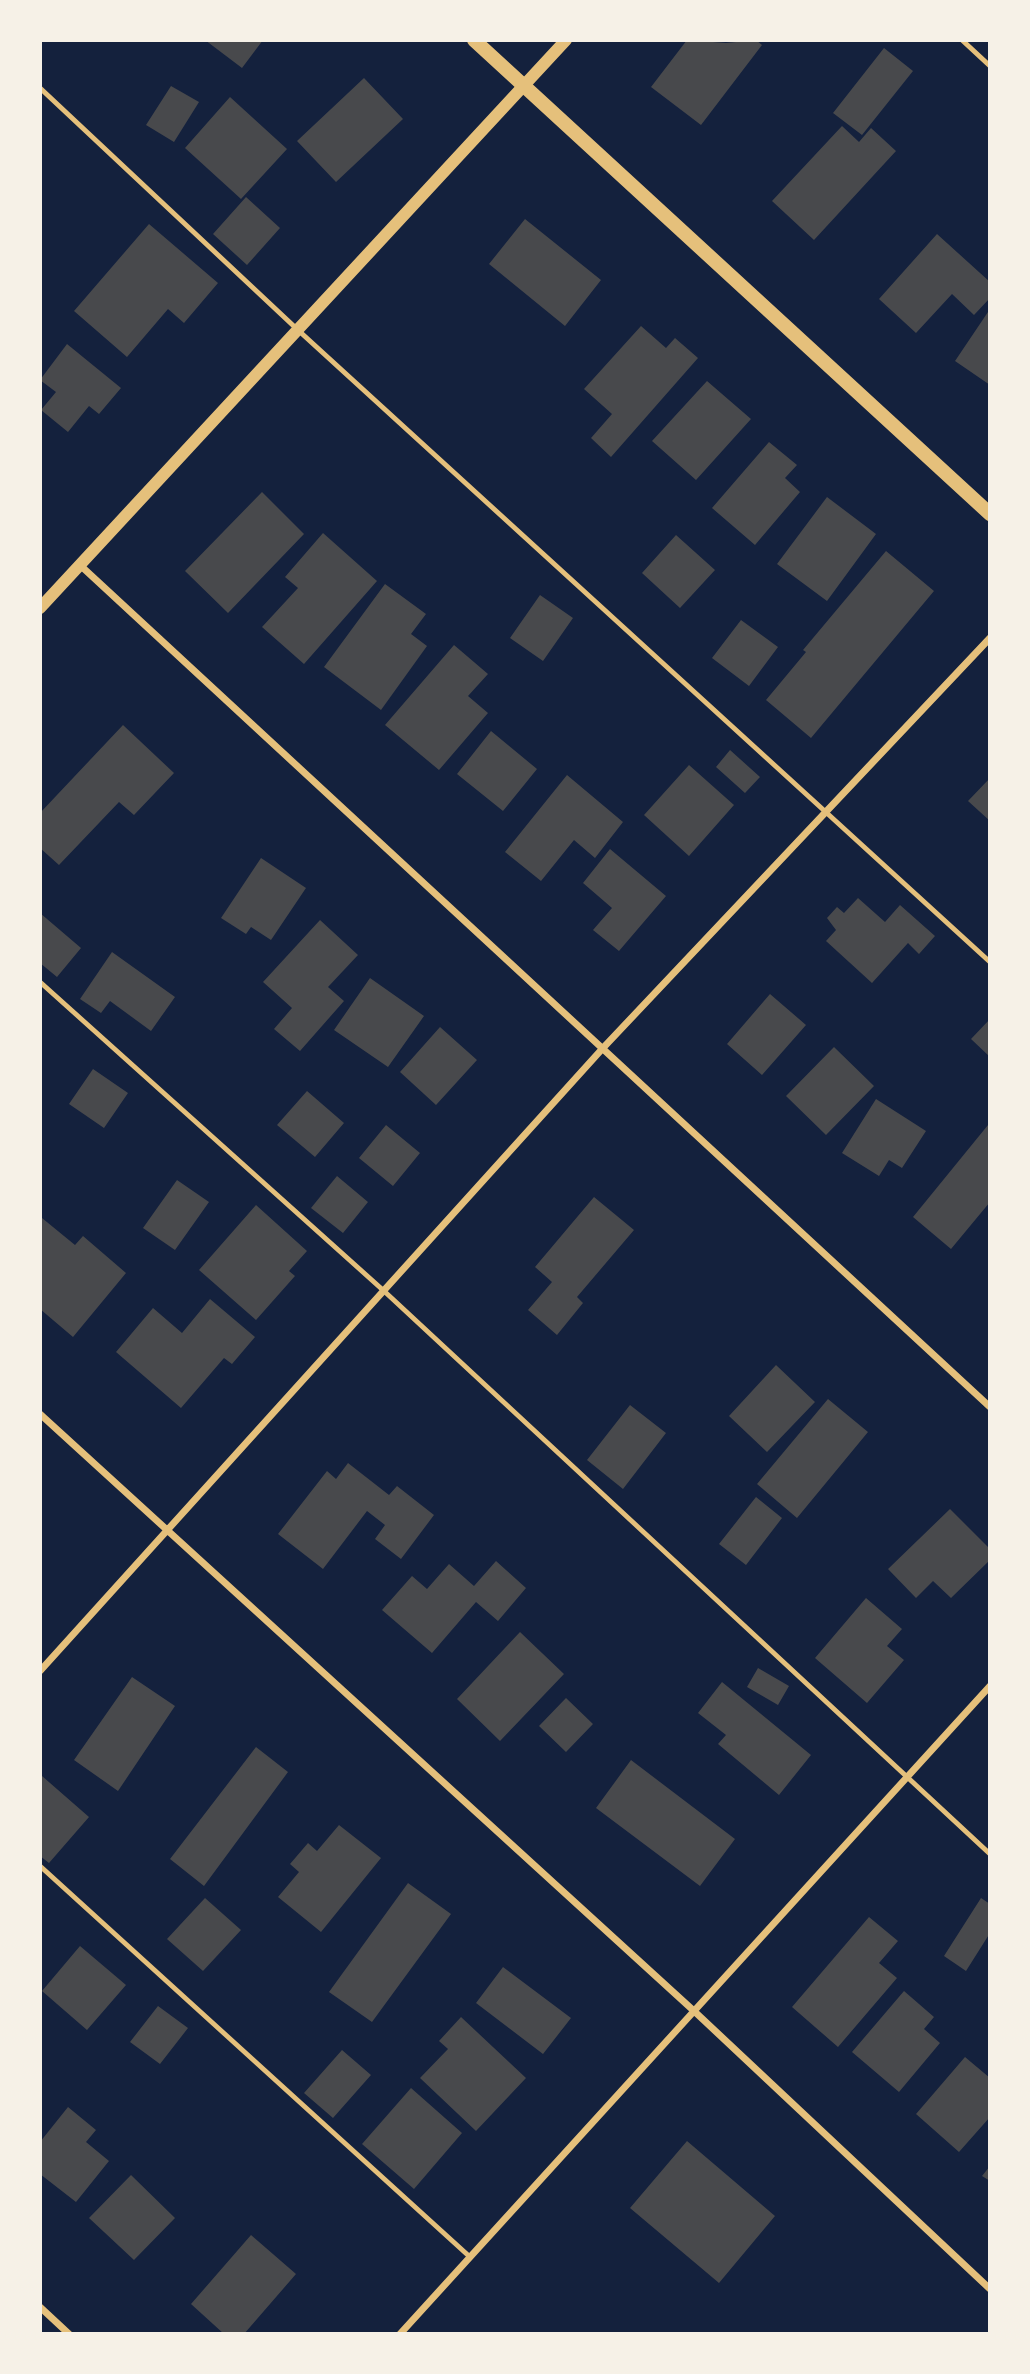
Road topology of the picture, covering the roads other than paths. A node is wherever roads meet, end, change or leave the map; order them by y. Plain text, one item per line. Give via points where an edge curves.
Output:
1 (474, 40) edge
2 (566, 40) edge
3 (962, 40) edge
4 (990, 66) edge
5 (524, 86) junction
6 (40, 88) edge
7 (299, 331) junction
8 (990, 514) edge
9 (81, 566) junction
10 (40, 608) edge
11 (990, 638) edge
12 (827, 813) junction
13 (990, 962) edge
14 (40, 982) edge
15 (603, 1048) junction
16 (384, 1291) junction
17 (990, 1407) edge
18 (40, 1414) edge
19 (170, 1530) junction
20 (40, 1671) edge
21 (990, 1686) edge
22 (906, 1778) junction
23 (990, 1854) edge
24 (40, 1866) edge
25 (694, 2011) junction
26 (470, 2257) junction
27 (990, 2289) edge
28 (40, 2307) edge
29 (69, 2334) edge
30 (400, 2334) edge

1 - 5 main road
2 - 5 street
3 - 4 lane
5 - 7 street
5 - 8 main road
6 - 7 lane
7 - 9 street
7 - 12 lane
9 - 10 street
9 - 15 street
11 - 12 street
12 - 13 lane
12 - 15 street
14 - 16 lane
15 - 16 street
15 - 17 street
16 - 19 street
16 - 22 lane
18 - 19 street
19 - 20 street
19 - 25 street
21 - 22 street
22 - 23 lane
22 - 25 street
24 - 26 lane
25 - 26 street
25 - 27 street
26 - 30 street
28 - 29 street

